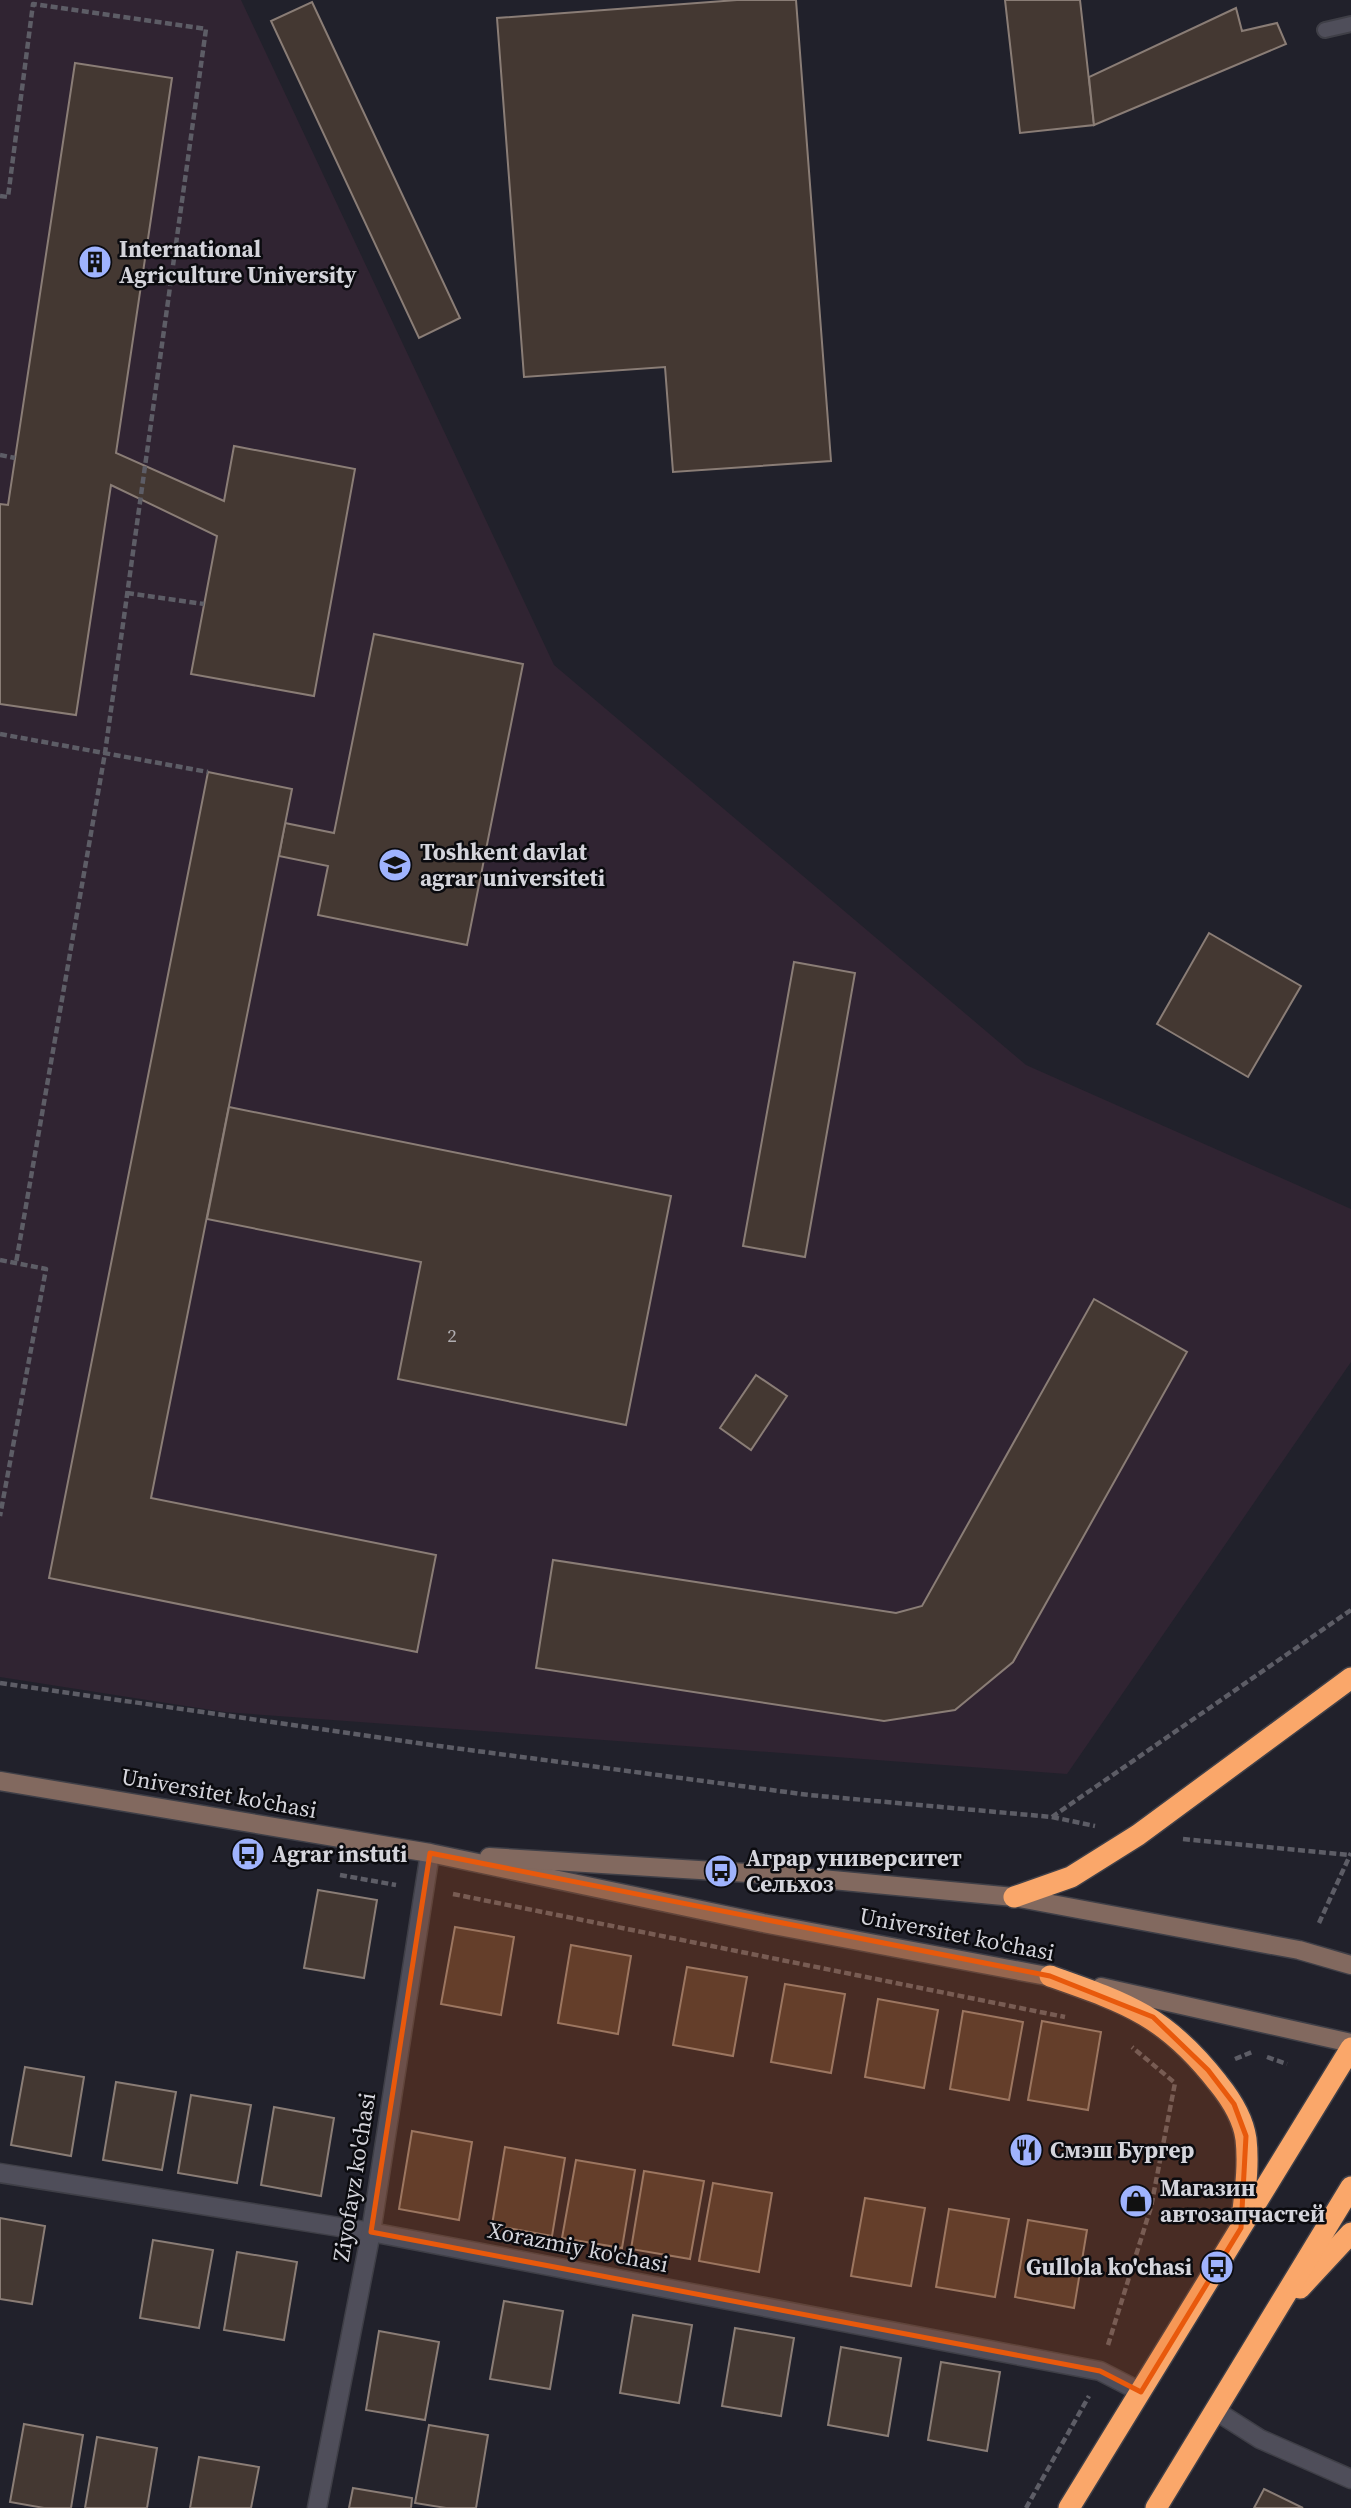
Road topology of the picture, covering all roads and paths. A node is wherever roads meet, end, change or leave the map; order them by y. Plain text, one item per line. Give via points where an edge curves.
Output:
1 (1351, 24) edge
2 (1325, 30) dead end
3 (0, 196) edge
4 (0, 455) edge
5 (15, 458) dead end
6 (127, 593) junction
7 (204, 604) dead end
8 (0, 734) edge
9 (105, 753) junction
10 (208, 772) dead end
11 (0, 1260) edge
12 (16, 1263) junction
13 (0, 1516) edge
14 (1351, 1610) edge
15 (1351, 1678) edge
16 (0, 1683) edge
17 (0, 1781) edge
18 (1052, 1818) junction
19 (1138, 1835) junction
20 (430, 1853) junction
21 (1350, 1854) edge
22 (340, 1875) dead end
23 (424, 1889) junction
24 (1014, 1897) junction
25 (1319, 1923) dead end
26 (1351, 1965) edge
27 (1051, 1976) junction
28 (1079, 2020) dead end
29 (1126, 2042) dead end
30 (1351, 2045) edge
31 (1227, 2063) dead end
32 (1287, 2064) dead end
33 (0, 2173) edge
34 (1351, 2187) edge
35 (1241, 2228) junction
36 (371, 2232) junction
37 (1351, 2233) edge
38 (1270, 2321) junction
39 (1100, 2371) junction
40 (1141, 2392) junction
41 (1216, 2411) junction
42 (1351, 2479) edge
43 (317, 2508) edge
44 (1026, 2508) edge
45 (1069, 2508) edge
46 (1156, 2508) edge

1 - 2 lane
3 - 6 path via 8,197 33,4 206,29
4 - 5 path
6 - 7 path
6 - 9 path
8 - 9 path
9 - 10 path
9 - 12 path
11 - 12 path
12 - 13 path via 46,1269
14 - 18 path
15 - 19 highway
16 - 18 path via 808,1795
17 - 20 main road, Universitet ko'chasi
18 - 19 path
19 - 21 path
19 - 24 highway via 1071,1877
20 - 23 street, Ziyofayz ko'chasi
20 - 24 main road, Universitet ko'chasi via 779,1875
20 - 27 main road, Universitet ko'chasi via 763,1923
21 - 25 path
22 - 23 path
23 - 28 path
23 - 36 street, Ziyofayz ko'chasi
24 - 26 main road, Universitet ko'chasi via 1299,1950
27 - 30 main road, Universitet ko'chasi
27 - 35 highway via 1153,2017 1186,2045 1234,2104 1246,2136
29 - 39 path via 1175,2083 1152,2207
30 - 35 highway
31 - 32 path via 1253,2051
33 - 36 street, Xorazmiy ko'chasi
34 - 38 highway
35 - 40 highway
36 - 39 street, Xorazmiy ko'chasi
36 - 43 street, Ziyofayz ko'chasi
37 - 38 highway
38 - 41 highway
39 - 40 street, Xorazmiy ko'chasi
39 - 44 path
40 - 45 highway
41 - 42 street via 1260,2439
41 - 46 highway

